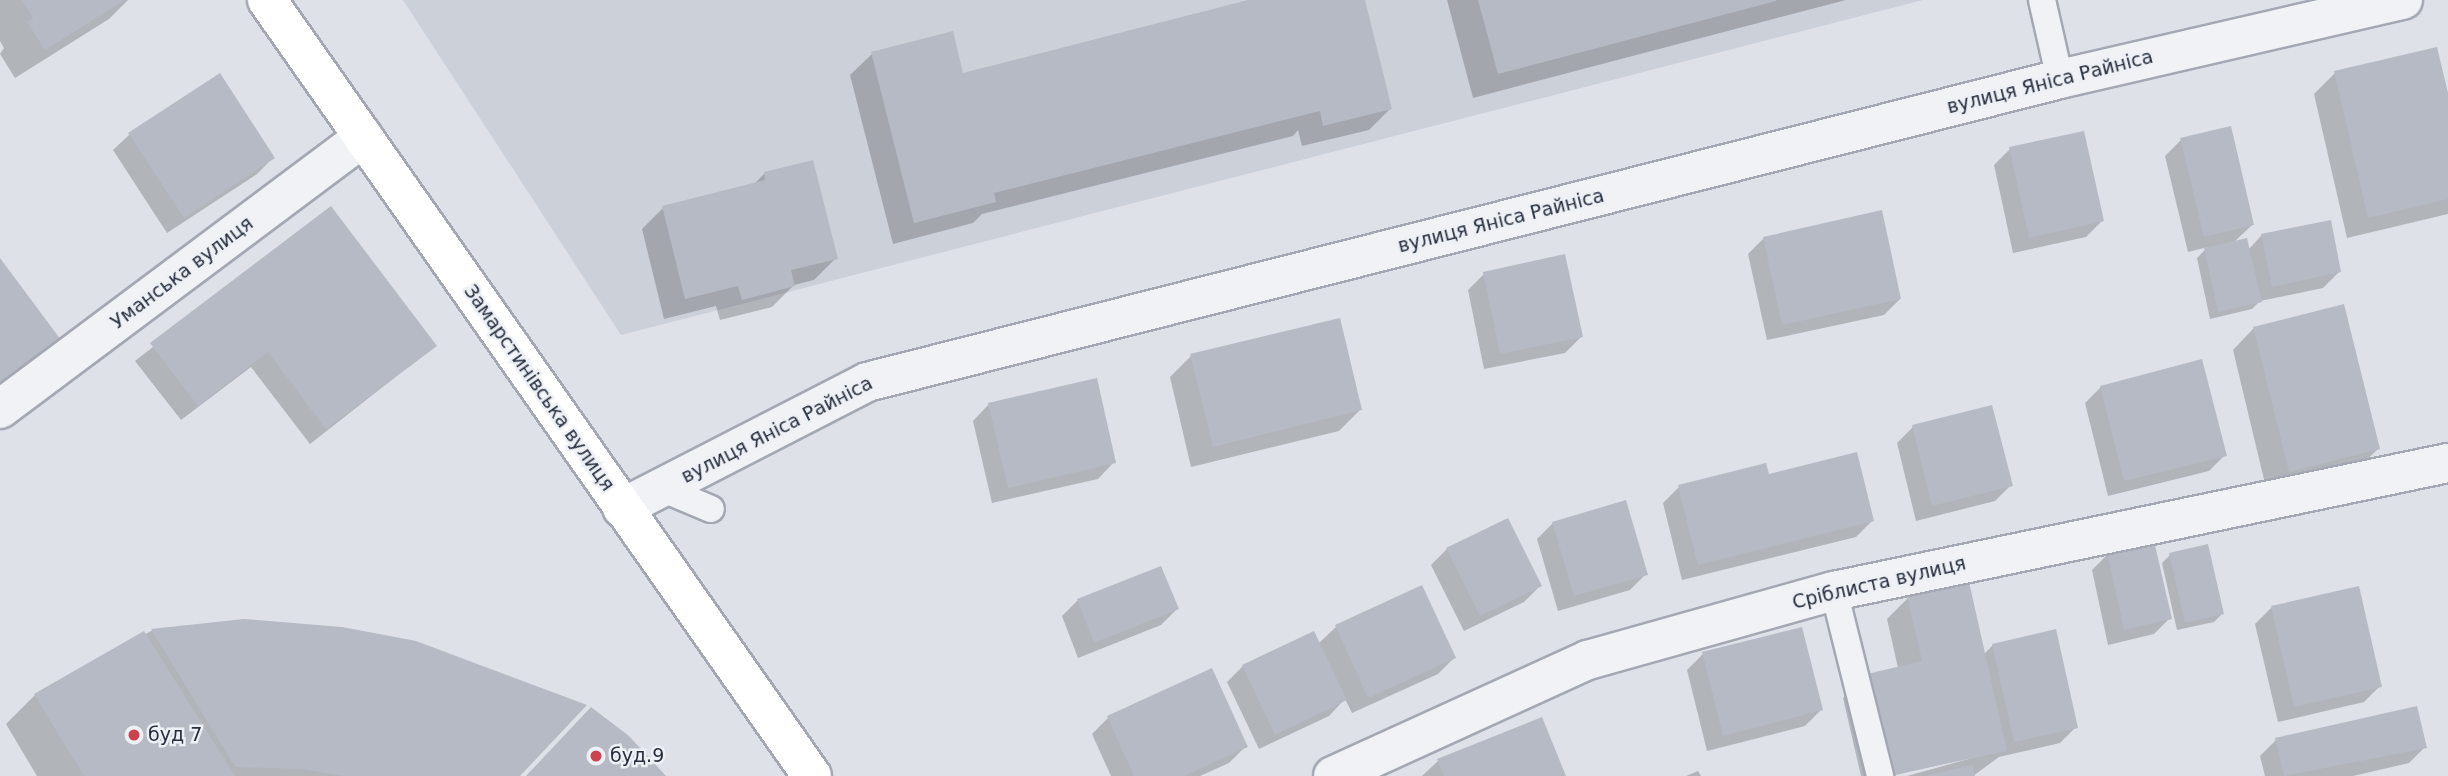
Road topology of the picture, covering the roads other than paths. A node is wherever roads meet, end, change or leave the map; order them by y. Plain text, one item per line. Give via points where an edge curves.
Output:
1 (267, 0) edge
2 (2042, 0) edge
3 (2403, 0) edge
4 (2060, 79) junction
5 (364, 137) junction
6 (0, 409) edge
7 (2448, 463) edge
8 (661, 488) junction
9 (622, 508) junction
10 (711, 509) dead end
11 (1834, 591) junction
12 (812, 776) edge
13 (1332, 776) edge
14 (1880, 776) edge

1 - 5 main road, Замарстинівська вулиця
2 - 4 lane
3 - 4 street, вулиця Яніса Райніса
4 - 8 street, вулиця Яніса Райніса via 867,382
5 - 6 street, Уманська вулиця
5 - 9 main road, Замарстинівська вулиця
7 - 11 street, Сріблиста вулиця
8 - 9 street, вулиця Яніса Райніса
8 - 10 lane
9 - 12 main road, Замарстинівська вулиця
11 - 13 street, Сріблиста вулиця via 1588,660
11 - 14 lane

